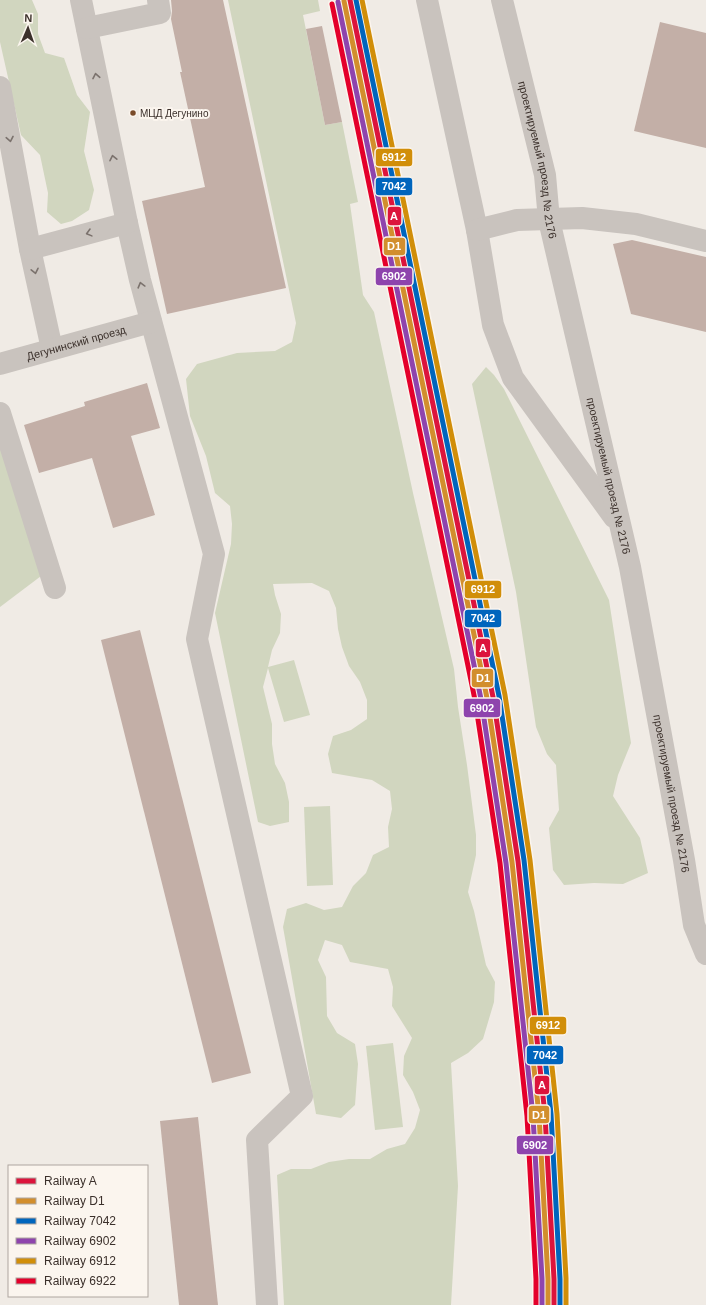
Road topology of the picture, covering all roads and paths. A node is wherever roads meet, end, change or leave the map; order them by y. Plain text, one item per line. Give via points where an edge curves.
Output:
1 (81, 0) edge
2 (158, 0) edge
3 (427, 0) edge
4 (502, 0) edge
5 (87, 28) junction
6 (0, 87) edge
7 (549, 220) junction
8 (127, 223) junction
9 (477, 230) junction
10 (706, 241) edge
11 (30, 249) junction
12 (151, 322) junction
13 (52, 349) junction
14 (0, 364) edge
15 (0, 413) edge
16 (620, 524) junction
17 (55, 588) dead end
18 (706, 954) edge
19 (267, 1305) edge

1 - 5 street
2 - 5 street via 160,14
3 - 9 street
4 - 7 street, проектируемый проезд № 2176 via 545,175
8 -> 5 street
6 -> 11 street
7 - 9 street via 517,220
7 - 10 street via 582,218 636,224
7 - 16 street, проектируемый проезд № 2176
8 -> 11 street
12 -> 8 street
9 - 16 street via 493,325 514,378
11 -> 13 street
12 - 13 street, Дегунинский проезд
12 - 19 street via 214,554 197,639 302,1096 257,1140
13 - 14 street, Дегунинский проезд
15 - 17 street
16 - 18 street, проектируемый проезд № 2176 via 637,601 694,925

